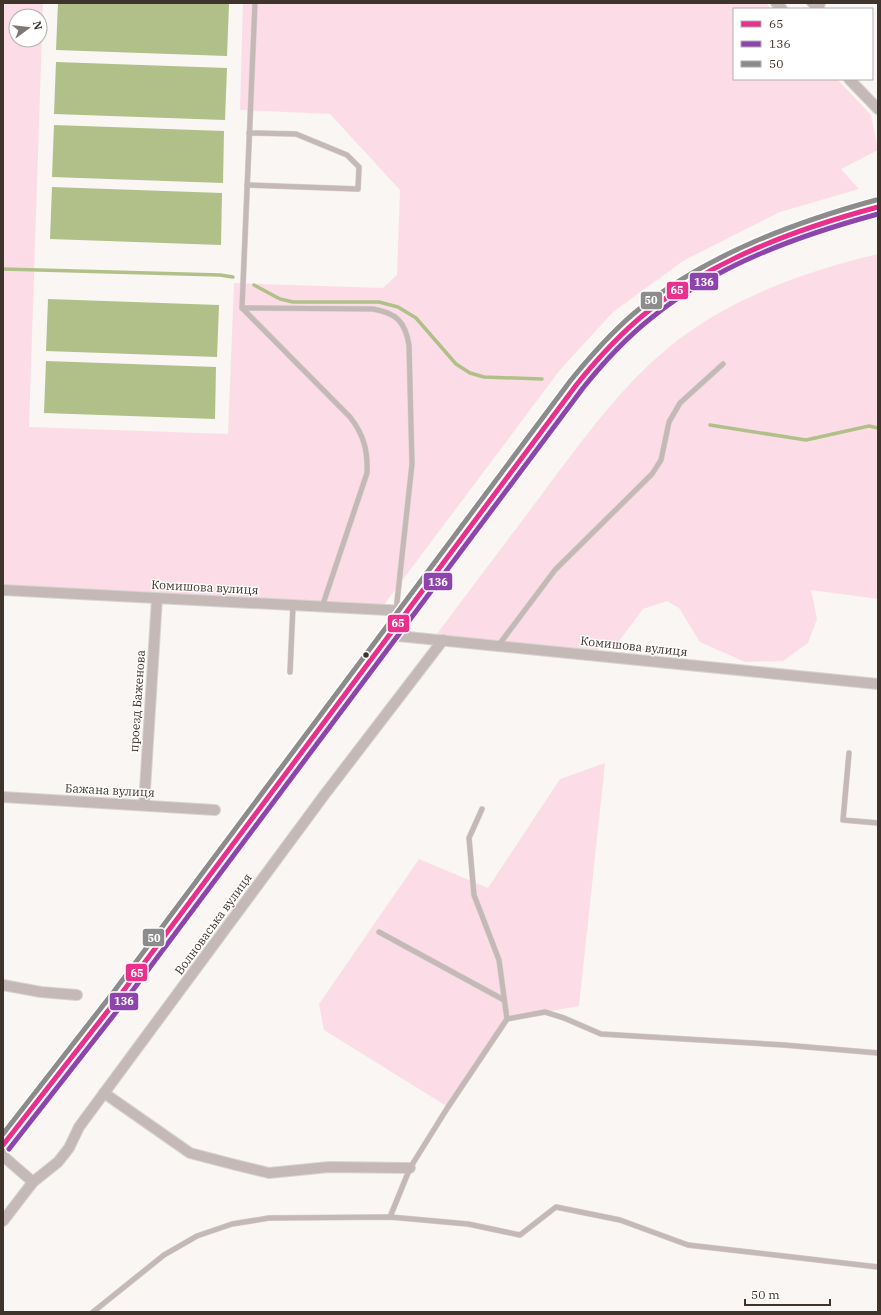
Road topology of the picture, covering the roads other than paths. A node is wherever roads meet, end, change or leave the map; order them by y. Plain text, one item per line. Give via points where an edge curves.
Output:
1 (255, 3) edge
2 (850, 80) edge
3 (878, 109) edge
4 (250, 133) junction
5 (247, 185) junction
6 (877, 207) edge
7 (242, 308) junction
8 (723, 364) dead end
9 (3, 590) edge
10 (157, 598) junction
11 (293, 605) junction
12 (322, 607) junction
13 (401, 611) junction
14 (388, 635) junction
15 (443, 640) junction
16 (498, 646) junction
17 (290, 672) dead end
18 (878, 684) edge
19 (849, 754) dead end
20 (3, 797) edge
21 (144, 805) junction
22 (482, 809) dead end
23 (215, 810) dead end
24 (878, 824) edge
25 (379, 932) dead end
26 (3, 985) edge
27 (77, 995) dead end
28 (504, 1000) junction
29 (507, 1019) junction
30 (878, 1053) edge
31 (104, 1093) junction
32 (3, 1145) edge
33 (3, 1156) edge
34 (410, 1168) junction
35 (33, 1182) junction
36 (390, 1217) junction
37 (3, 1221) edge
38 (878, 1267) edge
39 (92, 1312) edge

1 - 4 lane
2 - 3 street
4 - 5 lane
4 - 5 lane via 296,134 347,155 359,167 358,189
5 - 7 lane
6 - 13 main road via 786,235 745,253 706,273 646,313 623,333 577,384
7 - 12 lane via 350,417 365,443 367,473
7 - 13 lane via 373,309 387,311 399,319 407,331 412,464
8 - 16 lane via 680,404 669,422 661,460 652,474 555,570
9 - 10 street, Комишова вулиця
10 - 11 street, Комишова вулиця
10 - 21 street, проезд Баженова
11 - 12 street, Комишова вулиця
11 - 17 lane
12 - 13 street, Комишова вулиця
13 - 14 main road
14 - 15 street, Комишова вулиця
14 - 32 main road via 118,998
15 - 16 street, Комишова вулиця
15 - 31 street, Волноваська вулиця via 325,794
16 - 18 street, Комишова вулиця
19 - 24 lane via 843,820
20 - 21 street, Бажана вулиця
21 - 23 street, Бажана вулиця
22 - 28 lane via 469,838 474,895 499,960
25 - 28 lane
26 - 27 street
28 - 29 lane
29 - 30 lane via 545,1012 601,1034
29 - 34 lane
31 - 34 street via 190,1153 240,1166 269,1173 330,1167
31 - 35 street, Волноваська вулиця via 58,1162
33 - 35 street
34 - 36 lane
35 - 37 street, Волноваська вулиця
36 - 38 lane via 468,1224 520,1235 556,1207 620,1220 688,1245
36 - 39 lane via 269,1218 232,1224 197,1236 164,1255

